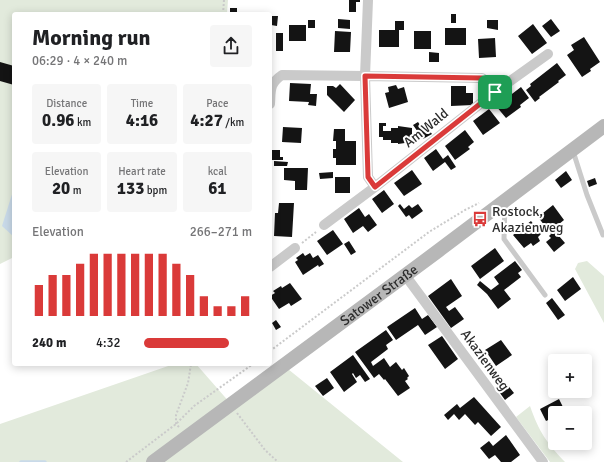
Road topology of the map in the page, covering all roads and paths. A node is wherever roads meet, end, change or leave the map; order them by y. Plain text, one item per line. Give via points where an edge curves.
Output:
1 (224, 0) edge
2 (368, 0) edge
3 (223, 12) edge
4 (548, 54) dead end
5 (365, 76) junction
6 (272, 88) edge
7 (495, 92) junction
8 (604, 126) edge
9 (572, 150) junction
10 (375, 187) junction
11 (505, 200) junction
12 (483, 202) dead end
13 (324, 225) joint
14 (603, 234) dead end
15 (295, 248) joint
16 (272, 265) edge
17 (405, 275) junction
18 (545, 295) dead end
19 (272, 350) edge
20 (191, 366) edge
21 (250, 366) edge
22 (230, 404) junction
23 (176, 424) junction
24 (187, 436) junction
25 (126, 462) edge
26 (153, 462) edge
27 (278, 462) edge
28 (543, 462) edge

1 - 3 path
2 - 5 street
4 - 7 street, Am Wald
5 - 6 street via 282,75 274,80
5 - 7 street via 482,78
5 - 10 street via 368,177
7 - 10 street, Am Wald
8 - 9 main road, Satower Straße
9 - 11 main road, Satower Straße
9 - 14 lane
10 - 13 street, Am Wald
11 - 17 main road, Satower Straße
11 - 18 lane via 504,239
12 - 19 path via 429,232
13 - 15 path
15 - 16 street
17 - 22 main road, Satower Straße
17 - 28 street, Akazienweg
20 - 23 path via 188,383 176,415
21 - 23 path via 194,406
22 - 24 main road, Satower Straße
22 - 27 path via 265,450
23 - 24 path
23 - 25 path
24 - 26 main road, Satower Straße

